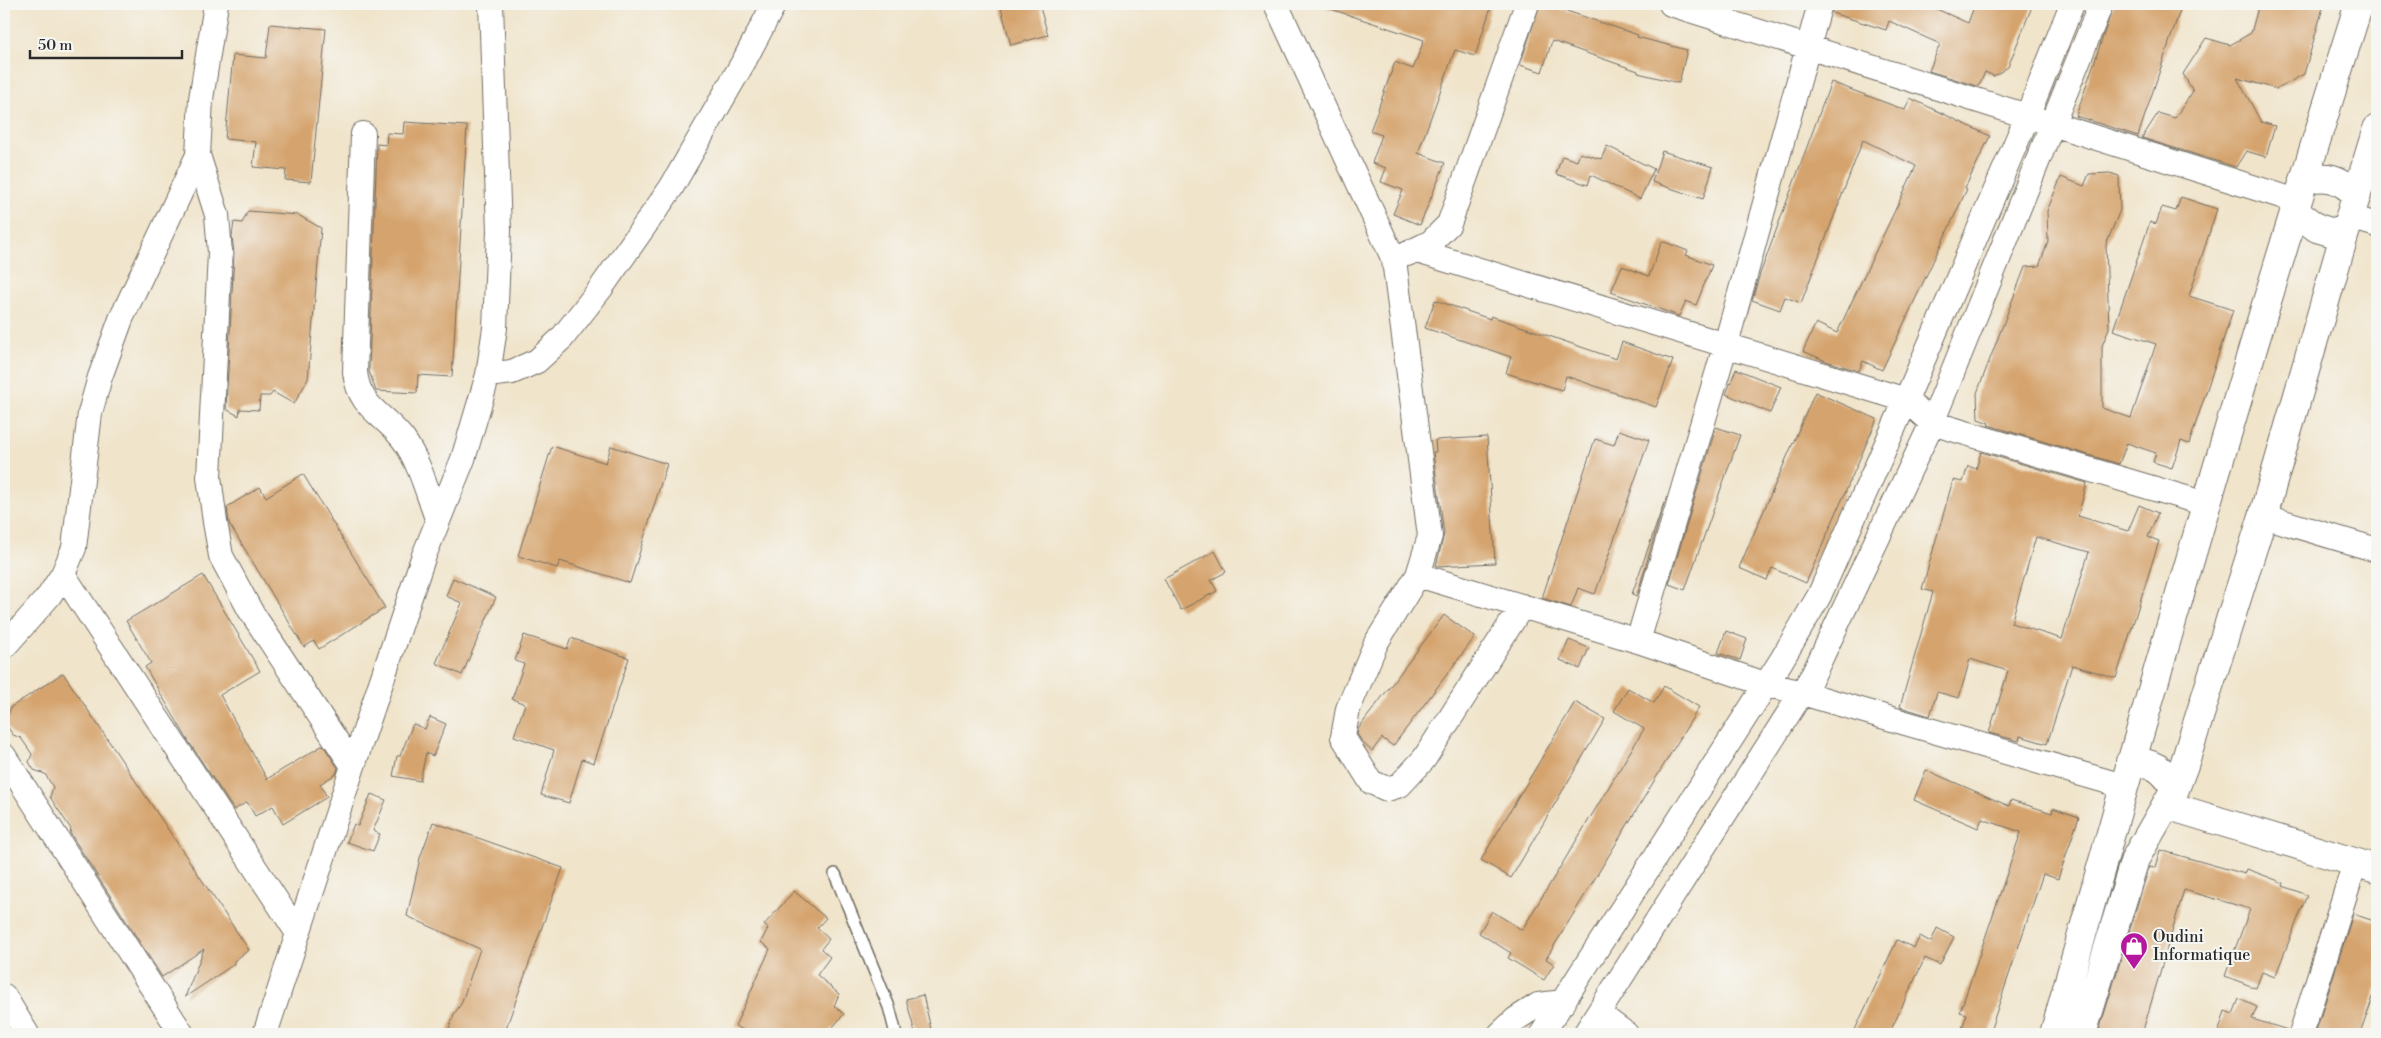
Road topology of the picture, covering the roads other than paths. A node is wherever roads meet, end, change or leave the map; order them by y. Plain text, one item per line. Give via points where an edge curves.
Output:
1 (216, 4) edge
2 (492, 4) edge
3 (774, 4) edge
4 (1527, 4) edge
5 (1671, 4) edge
6 (1820, 4) edge
7 (2072, 4) edge
8 (2101, 4) edge
9 (2359, 4) edge
10 (1284, 10) edge
11 (1808, 47) junction
12 (2027, 117) junction
13 (2052, 125) junction
14 (2377, 129) edge
15 (363, 134) dead end
16 (198, 155) junction
17 (2298, 197) junction
18 (2350, 216) junction
19 (2377, 225) edge
20 (1404, 255) junction
21 (1726, 344) junction
22 (488, 375) junction
23 (1906, 400) junction
24 (1932, 423) junction
25 (2206, 504) junction
26 (2263, 516) junction
27 (438, 521) junction
28 (2377, 550) edge
29 (63, 574) junction
30 (1418, 576) junction
31 (1522, 606) junction
32 (1638, 641) junction
33 (4, 647) edge
34 (1765, 684) junction
35 (1802, 693) junction
36 (4, 756) edge
37 (353, 766) junction
38 (2124, 783) junction
39 (2166, 804) junction
40 (2366, 866) edge
41 (834, 874) dead end
42 (297, 932) junction
43 (4, 996) edge
44 (1564, 1002) junction
45 (1599, 1014) junction
46 (27, 1034) edge
47 (182, 1034) edge
48 (266, 1034) edge
49 (896, 1034) edge
50 (1500, 1034) edge
51 (1542, 1034) edge
52 (1585, 1034) edge
53 (1626, 1034) edge
54 (2054, 1034) edge
55 (2082, 1034) edge
56 (2301, 1034) edge

1 - 16 street via 201,99
2 - 22 street via 498,231 495,328
3 - 22 street via 671,188 601,288 562,338 537,361 512,372
4 - 20 street via 1449,224 1432,242
5 - 11 street
6 - 11 street
7 - 12 street
8 - 13 street
9 - 17 street
10 - 20 street
11 - 12 street
11 - 21 street
12 - 13 street
12 - 23 street
13 - 17 street
13 - 24 street
14 - 18 street
15 - 27 street via 357,387 367,404 403,440
16 - 29 street via 122,319 100,377 90,413 74,548
16 - 37 street via 217,215 220,253 209,477 221,556 250,610
17 - 18 street via 2317,228
17 - 18 street via 2318,176 2333,178 2346,184
17 - 25 street
18 - 19 street
18 - 26 street
20 - 21 street
20 - 30 street via 1430,536
21 - 23 street
21 - 32 street
22 - 27 street via 463,459
23 - 24 street
23 - 34 street via 1819,596
24 - 25 street
24 - 35 street
25 - 38 street
26 - 28 street
26 - 39 street via 2184,765
27 - 37 street
29 - 33 street via 49,596
29 - 42 street
30 - 31 street
30 - 31 street via 1376,643 1348,709 1342,737 1371,782 1386,789 1400,785 1424,759
31 - 32 street
32 - 34 street
34 - 35 street
34 - 44 street
35 - 38 street
35 - 45 street
36 - 47 street
37 - 42 street
38 - 39 street via 2136,814
38 - 39 street via 2144,762 2158,767 2168,776
38 - 54 street
39 - 40 street
39 - 55 street via 2135,860
40 - 56 street
41 - 49 lane via 889,1007
42 - 48 street
43 - 46 street
44 - 50 street via 1538,1005
44 - 51 street
45 - 52 street
45 - 53 street

